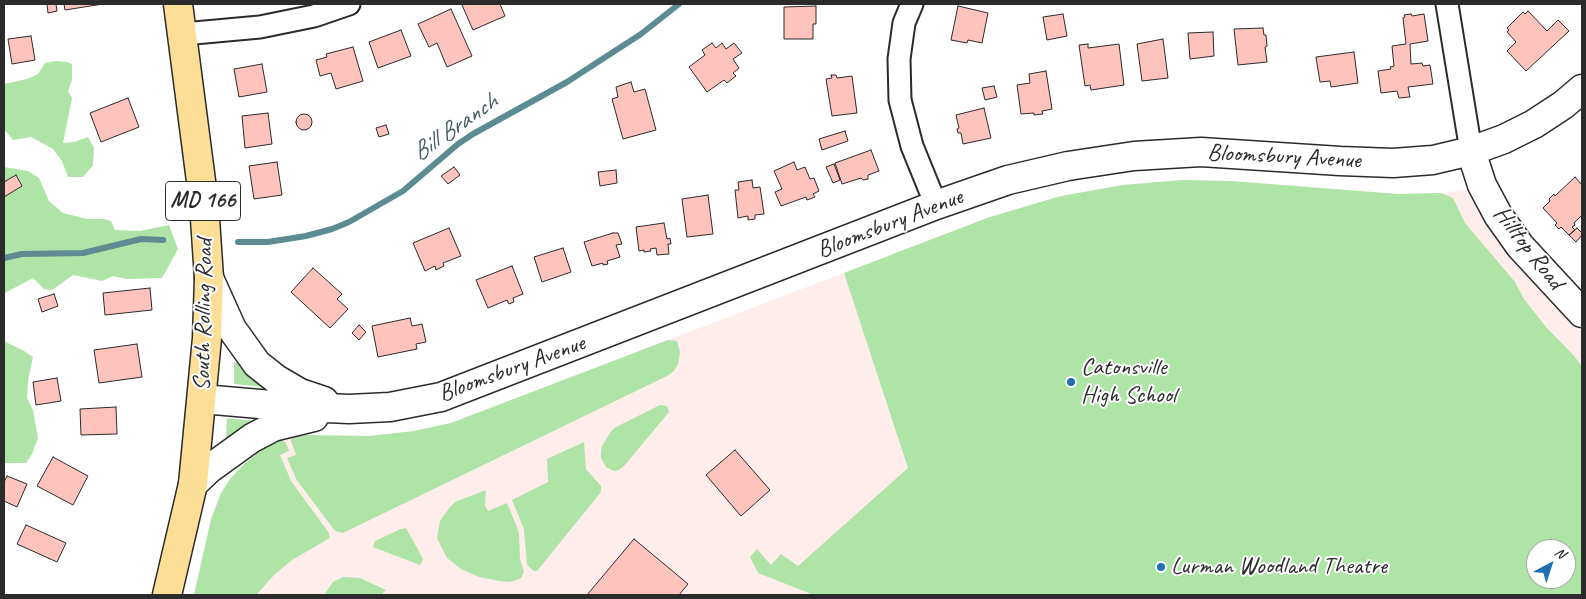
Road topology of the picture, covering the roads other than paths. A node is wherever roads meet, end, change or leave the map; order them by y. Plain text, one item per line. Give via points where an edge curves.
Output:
1 (178, 4) edge
2 (349, 4) edge
3 (912, 4) edge
4 (1447, 4) edge
5 (183, 34) junction
6 (1582, 89) edge
7 (1471, 151) junction
8 (936, 205) junction
9 (209, 278) junction
10 (1582, 314) edge
11 (202, 399) junction
12 (349, 409) junction
13 (193, 484) junction
14 (167, 595) edge

1 - 5 main road, South Rolling Road / MD 166
2 - 5 street via 314,16 260,26
3 - 8 street via 904,23 899,59 900,100 912,146
4 - 7 street
5 - 9 main road, South Rolling Road / MD 166 via 204,204
6 - 7 main road, Bloomsbury Avenue via 1534,124
7 - 8 main road, Bloomsbury Avenue via 1433,160 1393,163 1201,152 1134,156 1068,166 1008,180
7 - 10 main road, Hilltop Road via 1482,185 1498,215 1520,246
8 - 12 main road, Bloomsbury Avenue via 441,397 390,407
9 - 11 main road, South Rolling Road / MD 166
9 - 12 main road via 232,329 257,364 300,393
11 - 12 main road, Bloomsbury Avenue
11 - 13 main road, South Rolling Road / MD 166
12 - 13 main road via 273,427 252,438
13 - 14 main road, South Rolling Road / MD 166

